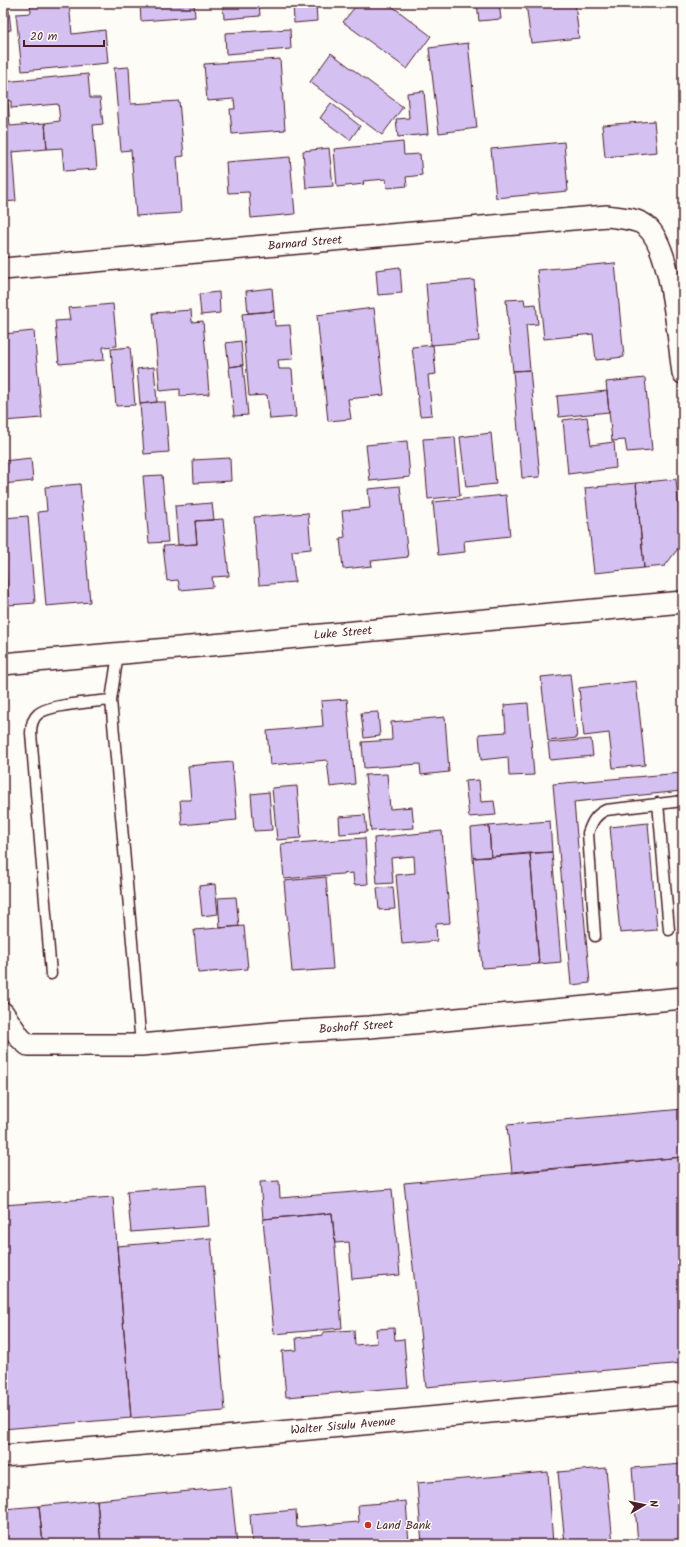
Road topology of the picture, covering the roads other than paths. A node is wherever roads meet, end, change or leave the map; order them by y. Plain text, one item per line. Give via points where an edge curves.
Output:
1 (3, 270) edge
2 (683, 373) edge
3 (683, 602) edge
4 (118, 654) junction
5 (3, 664) edge
6 (111, 700) junction
7 (683, 801) edge
8 (658, 803) junction
9 (669, 930) dead end
10 (595, 936) dead end
11 (51, 974) dead end
12 (683, 998) edge
13 (3, 1013) edge
14 (141, 1045) junction
15 (683, 1394) edge
16 (3, 1456) edge

1 - 2 street, Barnard Street via 608,216 634,220 645,225 654,234 670,280
3 - 4 street, Luke Street
4 - 5 street, Luke Street
4 - 6 lane
6 - 11 lane via 55,706 41,711 32,723 30,733
6 - 14 lane
7 - 8 lane
8 - 9 lane
8 - 10 lane via 606,810 598,814 592,822 588,833
12 - 14 street, Boshoff Street
13 - 14 street, Boshoff Street via 28,1045
15 - 16 street, Walter Sisulu Avenue

